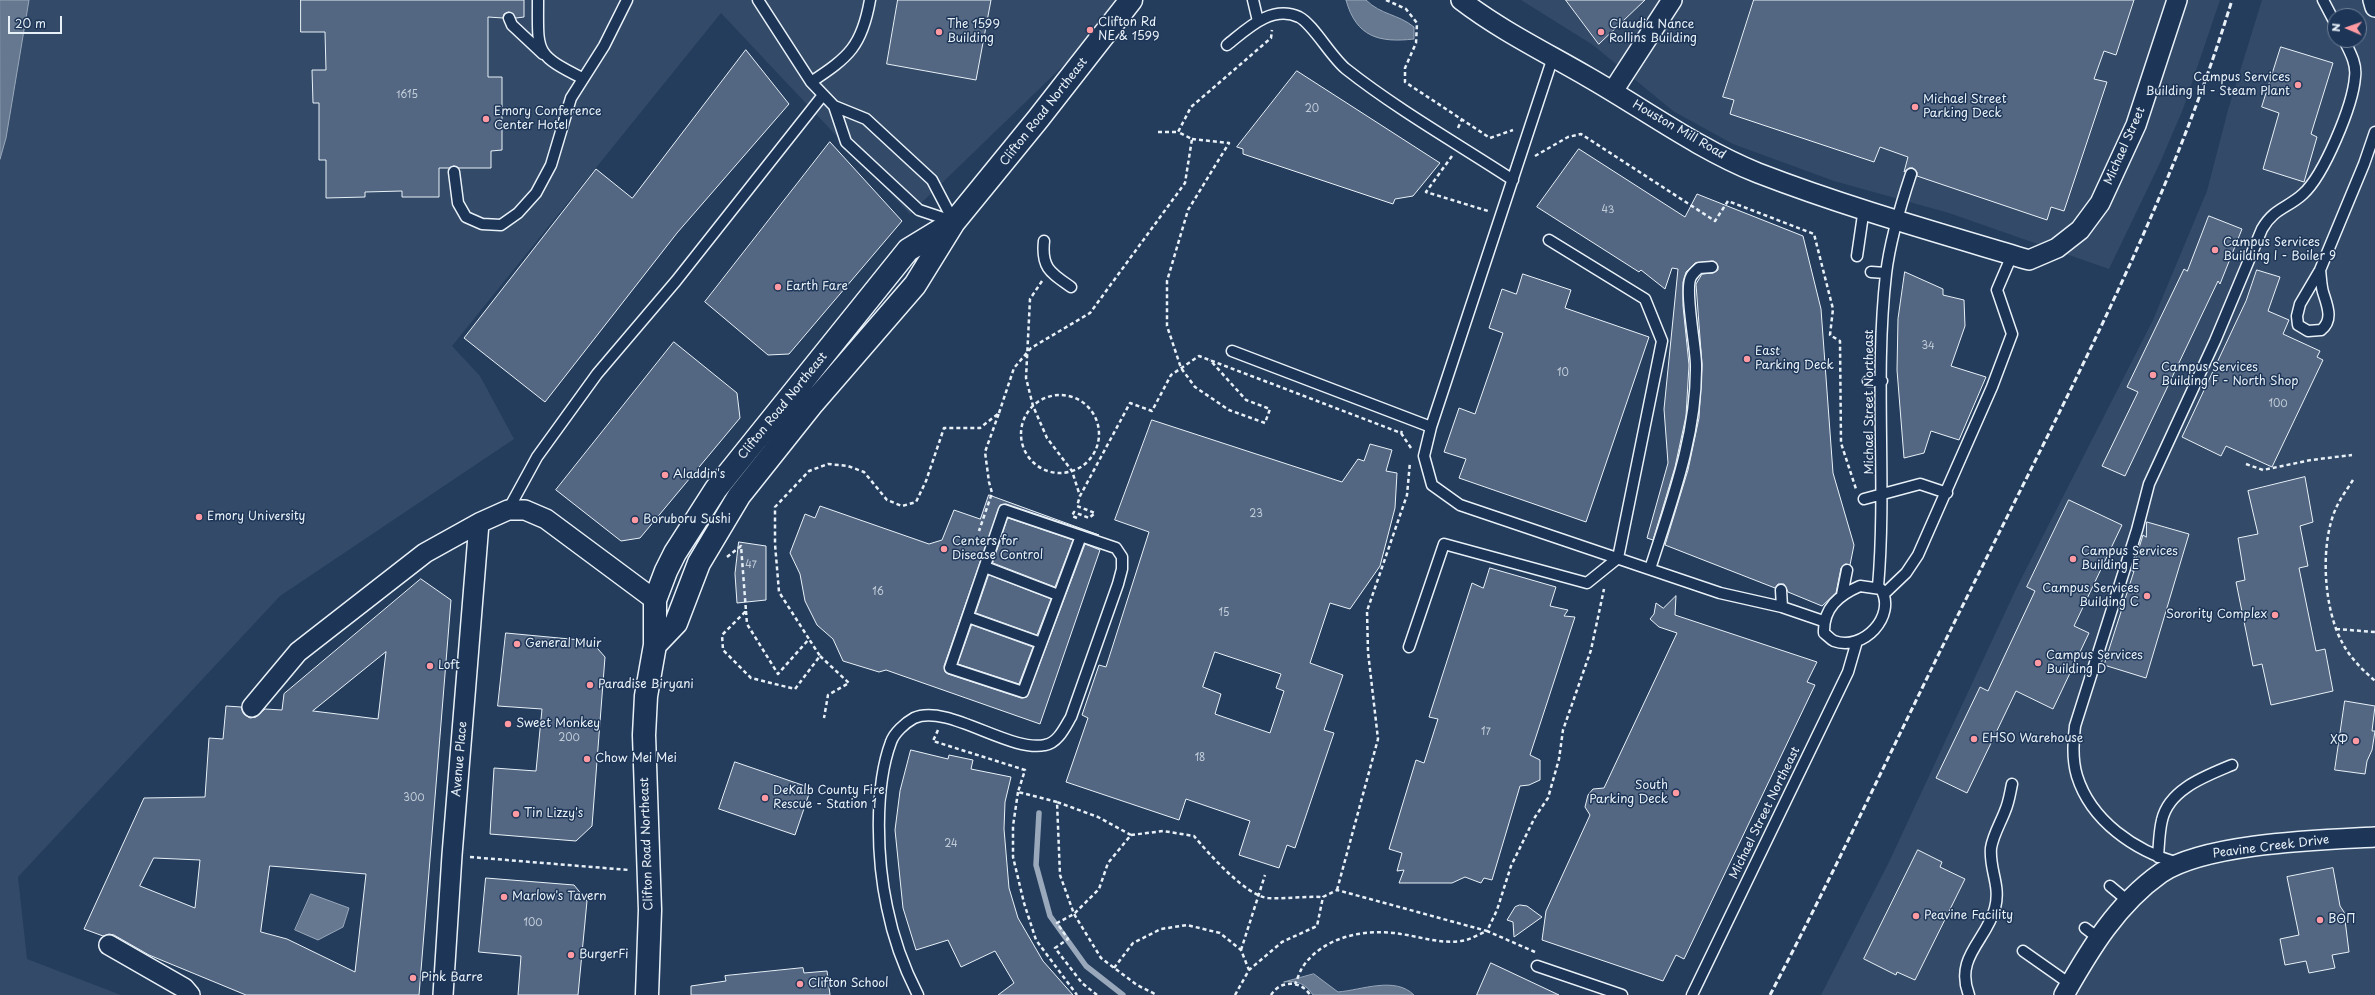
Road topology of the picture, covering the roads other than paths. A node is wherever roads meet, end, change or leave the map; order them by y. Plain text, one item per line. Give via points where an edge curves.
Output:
1 (538, 0) edge
2 (627, 0) edge
3 (758, 0) edge
4 (870, 0) edge
5 (1131, 0) edge
6 (1253, 0) edge
7 (1461, 0) edge
8 (1672, 0) edge
9 (2178, 0) edge
10 (2373, 0) edge
11 (2375, 7) edge
12 (509, 18) dead end
13 (1258, 21) junction
14 (1227, 45) dead end
15 (2348, 48) edge
16 (1553, 57) junction
17 (547, 58) junction
18 (582, 78) junction
19 (811, 82) junction
20 (1614, 91) junction
21 (823, 94) junction
22 (834, 106) junction
23 (2375, 132) edge
24 (454, 172) dead end
25 (1911, 174) dead end
26 (1513, 180) junction
27 (1864, 208) junction
28 (1897, 219) junction
29 (954, 222) junction
30 (1549, 240) dead end
31 (1044, 241) dead end
32 (1857, 256) dead end
33 (2020, 258) junction
34 (1712, 268) dead end
35 (2320, 270) junction
36 (1871, 272) dead end
37 (1886, 273) junction
38 (1071, 287) dead end
39 (1232, 351) dead end
40 (1868, 381) dead end
41 (1882, 381) junction
42 (1431, 427) junction
43 (1947, 493) junction
44 (1883, 494) junction
45 (1860, 496) road end
46 (508, 510) junction
47 (479, 523) junction
48 (1085, 537) junction
49 (1618, 558) junction
50 (985, 568) junction
51 (1650, 569) junction
52 (1847, 570) dead end
53 (1781, 590) dead end
54 (1881, 590) junction
55 (1058, 595) junction
56 (1842, 595) junction
57 (655, 600) junction
58 (1782, 607) junction
59 (968, 617) junction
60 (1824, 621) junction
61 (1857, 641) junction
62 (1041, 643) junction
63 (655, 645) junction
64 (1409, 647) dead end
65 (252, 707) dead end
66 (2232, 765) dead end
67 (2012, 784) dead end
68 (2375, 837) edge
69 (2158, 857) junction
70 (2180, 864) junction
71 (2110, 886) dead end
72 (2128, 901) junction
73 (109, 945) dead end
74 (2023, 951) dead end
75 (1537, 966) road end
76 (2067, 990) edge
77 (187, 992) edge
78 (443, 995) edge
79 (647, 995) edge
80 (918, 995) edge
81 (1622, 995) edge
82 (1692, 995) edge
83 (1969, 995) edge

1 - 17 lane via 538,36
2 - 18 lane via 619,20
3 - 19 lane
4 - 19 lane via 863,30 855,47 840,63
5 - 29 main road, Clifton Road Northeast
6 - 13 lane
7 - 16 street, Houston Mill Road
8 - 20 street
9 - 33 street, Michael Street via 2136,125 2100,203 2080,230 2057,248
10 - 11 street
12 - 17 lane via 512,25
13 - 14 lane
13 - 26 lane via 1274,15 1299,18 1345,68
15 - 69 lane via 2354,62 2356,78 2333,146 2321,171 2304,193 2268,218 2218,334 2154,471 2075,726 2073,743 2077,775 2095,810 2126,839
16 - 20 street, Houston Mill Road
16 - 26 lane
17 - 18 lane via 553,64
18 - 24 lane via 571,98 551,164 536,193 518,213 501,225 482,224 466,217 458,203
19 - 21 lane
20 - 27 street, Houston Mill Road via 1702,146 1730,160
21 - 22 lane
21 - 46 lane via 676,281 598,374 537,457
22 - 29 lane via 866,119 932,180
22 - 29 lane via 846,142 919,210
23 - 35 lane
25 - 28 lane, Michael Street Northeast
26 - 42 lane
27 - 28 street, Houston Mill Road
27 - 32 lane
28 - 33 street, Houston Mill Road
28 - 37 lane, Michael Street Northeast
29 - 57 main road, Clifton Road Northeast via 908,250 734,466 704,504 675,553
29 - 63 main road, Clifton Road Northeast via 915,285 813,403 739,496 699,563 676,623
30 - 49 lane via 1645,299 1662,341
31 - 38 lane via 1044,261 1049,271
33 - 43 lane via 1997,290 2012,334
34 - 51 lane via 1699,268 1691,277 1690,300 1696,365 1693,407 1685,453
35 - 35 lane via 2298,310 2298,325 2308,331 2321,330 2328,320 2328,307
36 - 37 lane
37 - 41 lane, Michael Street Northeast
39 - 42 lane
40 - 41 lane
41 - 44 lane, Michael Street Northeast
42 - 49 lane via 1424,456 1432,485 1460,505
43 - 44 lane via 1920,484
43 - 54 lane via 1918,555 1906,573
44 - 45 lane
44 - 54 lane, Michael Street Northeast
46 - 47 street
46 - 57 street via 525,510 546,519
47 - 65 street via 424,553 298,652
47 - 78 street, Avenue Place
48 - 50 lane via 1004,510
48 - 55 lane
48 - 80 lane via 1116,548 1122,557 1122,569 1079,696 1063,731 1055,741 1045,745 1033,745 931,716 914,718 898,730 891,741 883,785 879,848 892,930
49 - 51 lane
49 - 64 lane via 1587,583 1444,544
50 - 55 lane
50 - 59 lane
51 - 58 lane via 1720,593
52 - 56 lane
53 - 58 lane
54 - 56 lane via 1860,586
54 - 61 lane via 1885,603 1878,624 1872,633
55 - 62 lane
56 - 60 lane via 1828,610
57 - 63 main road, Clifton Road Northeast
58 - 60 lane
59 - 62 lane
59 - 62 lane via 950,668 1023,692
60 - 61 lane via 1824,632 1833,641
61 - 82 lane, Michael Street Northeast via 1848,672
63 - 79 main road, Clifton Road Northeast via 646,696 644,735 650,957
66 - 69 lane via 2199,780 2180,792 2170,803 2162,821
67 - 83 lane via 2006,810 1991,846 1998,893 1994,910 1970,953 1966,966 1964,977
68 - 70 street, Peavine Creek Drive via 2318,840 2232,850 2200,856
69 - 70 lane
70 - 72 street, Peavine Creek Drive via 2162,873
71 - 72 lane
72 - 76 street, Peavine Creek Drive via 2091,933
73 - 77 street
74 - 76 lane
75 - 81 lane

